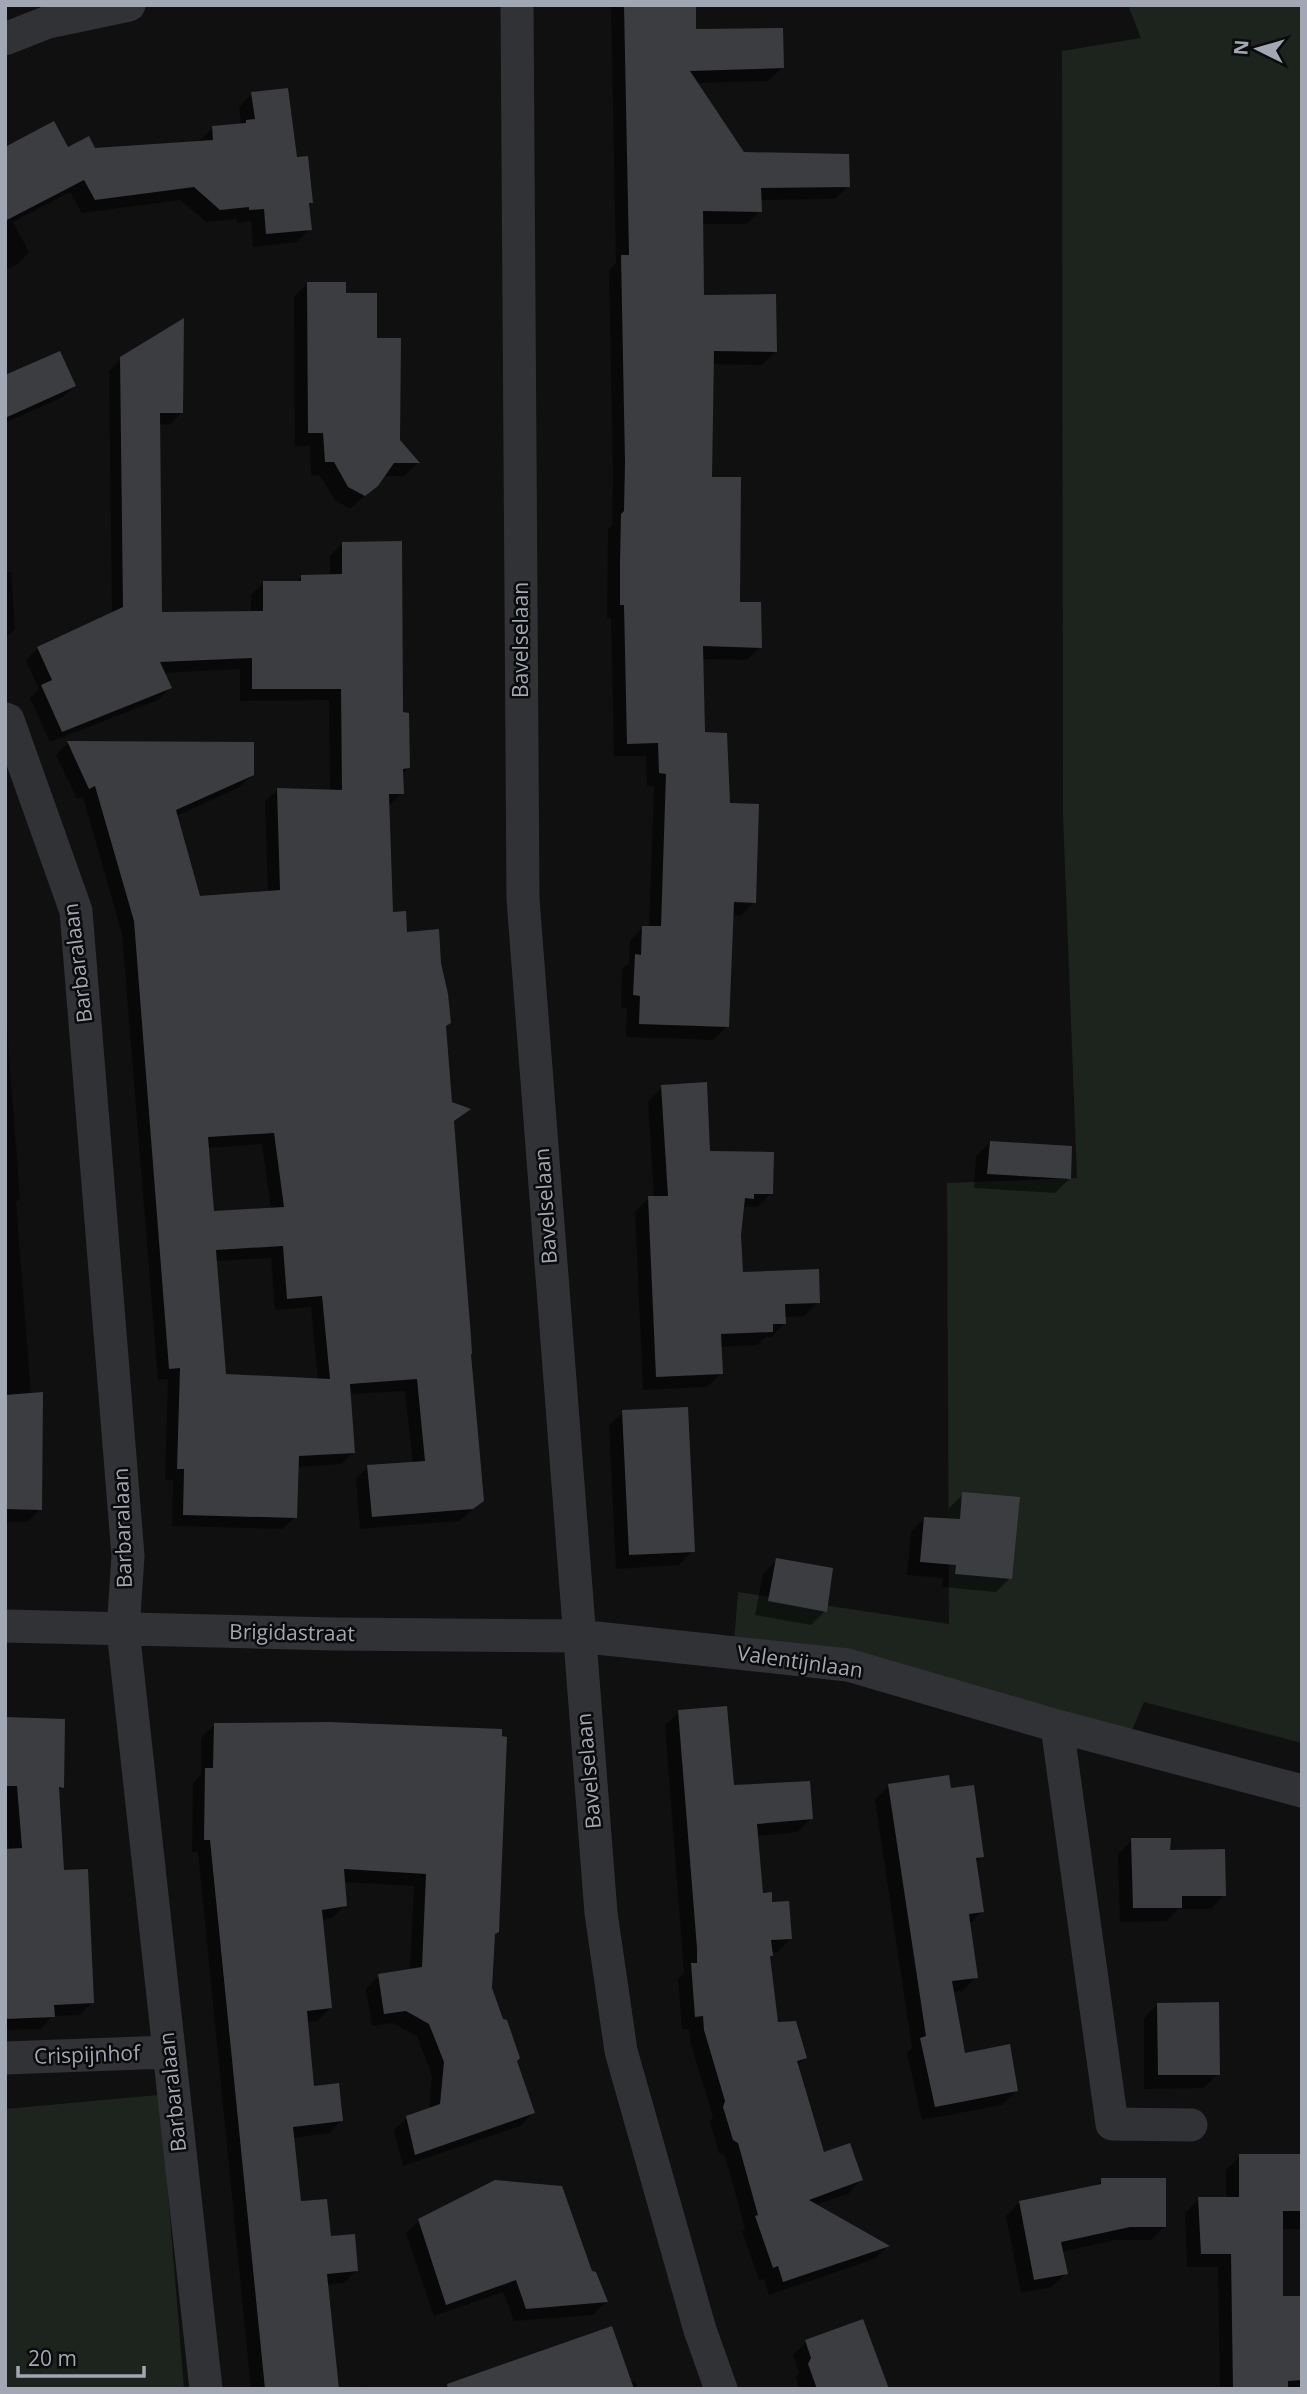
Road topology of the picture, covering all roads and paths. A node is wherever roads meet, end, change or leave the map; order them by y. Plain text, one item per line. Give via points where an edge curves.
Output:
1 (129, 5) edge
2 (517, 5) edge
3 (5, 39) edge
4 (5, 719) edge
5 (5, 1626) edge
6 (123, 1629) junction
7 (578, 1636) junction
8 (1057, 1726) junction
9 (1302, 1791) edge
10 (168, 2052) junction
11 (5, 2058) edge
12 (1191, 2125) dead end
13 (206, 2389) edge
14 (721, 2389) edge

1 - 3 street via 48,22
2 - 7 street, Bavelselaan via 523,899
4 - 6 street, Barbaralaan via 76,911 128,1556
5 - 6 street, Brigidastraat
6 - 7 street, Brigidastraat
6 - 10 street, Barbaralaan
7 - 8 street, Valentijnlaan via 848,1665
7 - 14 street, Bavelselaan via 601,1913 621,2051
8 - 9 street, Valentijnlaan
8 - 12 street via 1112,2124
10 - 11 street, Crispijnhof
10 - 13 street, Barbaralaan

